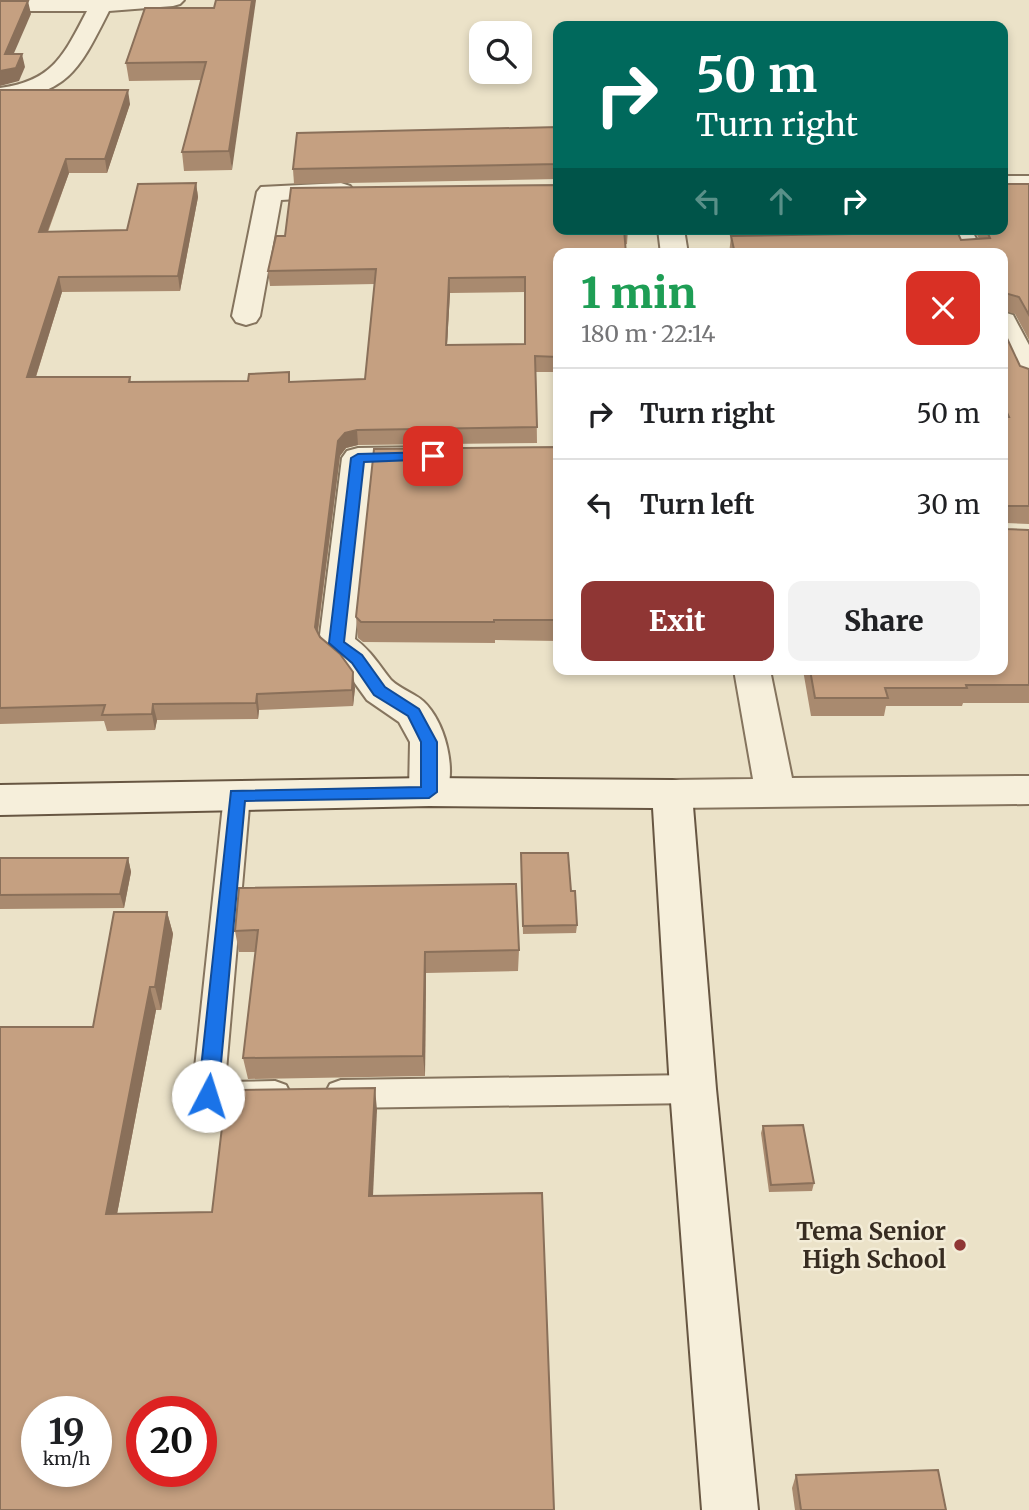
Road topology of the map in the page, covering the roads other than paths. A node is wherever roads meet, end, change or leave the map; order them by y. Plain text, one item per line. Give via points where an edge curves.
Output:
1 (173, 0) edge
2 (0, 5) edge
3 (101, 5) junction
4 (0, 95) edge
5 (1008, 184) edge
6 (1029, 184) edge
7 (366, 191) edge
8 (246, 316) dead end
9 (1008, 332) edge
10 (1029, 376) edge
11 (451, 456) edge
12 (753, 675) edge
13 (1029, 790) edge
14 (429, 792) junction
15 (775, 793) junction
16 (672, 794) junction
17 (237, 795) junction
18 (0, 800) edge
19 (693, 1089) junction
20 (730, 1510) edge

1 - 3 street
2 - 3 street
3 - 4 street via 66,69 25,92
5 - 6 street
7 - 8 street via 270,192
9 - 10 street
11 - 14 street via 358,458 337,643 357,659 380,691 413,713 429,742
12 - 15 street
13 - 15 street
14 - 16 street
14 - 17 street
15 - 16 street
16 - 19 street
17 - 18 street
17 - 19 lane via 208,1096
19 - 20 street

